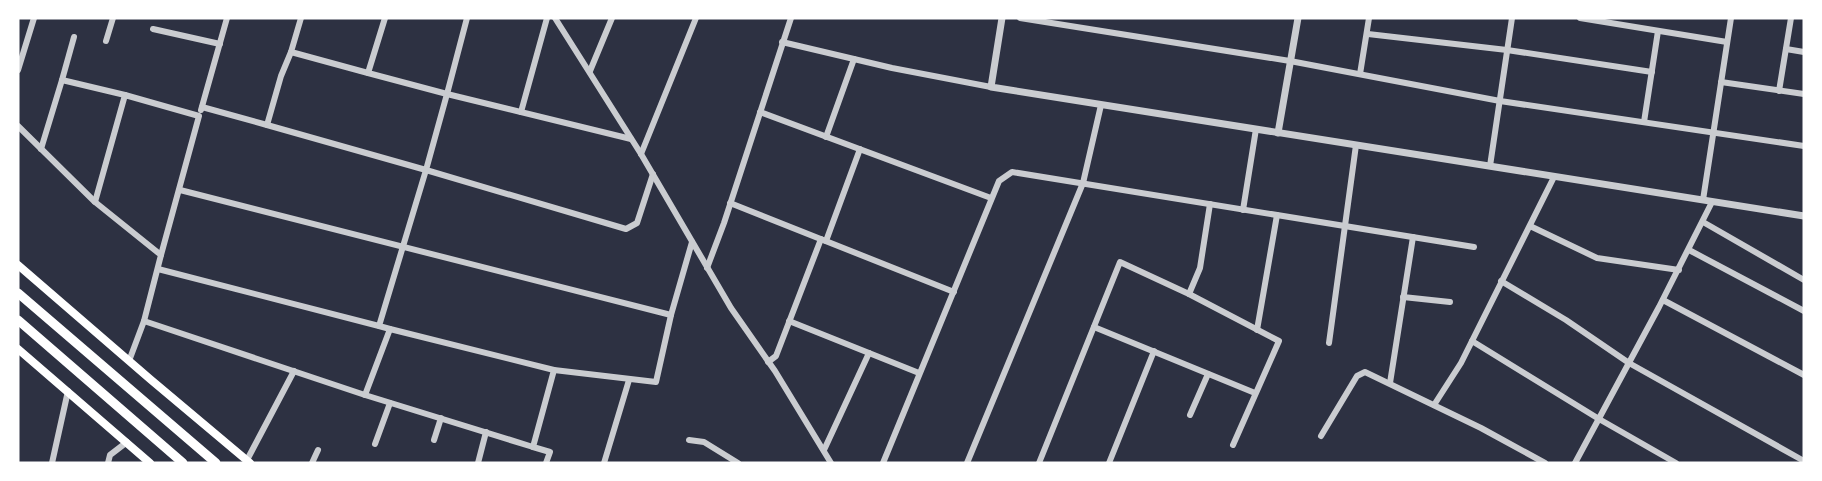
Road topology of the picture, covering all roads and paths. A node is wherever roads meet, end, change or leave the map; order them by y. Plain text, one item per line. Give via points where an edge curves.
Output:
1 (33, 18) edge
2 (113, 18) edge
3 (227, 18) edge
4 (301, 18) edge
5 (385, 18) edge
6 (467, 18) edge
7 (547, 18) edge
8 (555, 18) edge
9 (612, 18) edge
10 (696, 18) edge
11 (791, 18) edge
12 (1002, 18) edge
13 (1020, 18) edge
14 (1298, 18) edge
15 (1370, 18) edge
16 (1512, 18) edge
17 (1580, 18) edge
18 (1731, 18) edge
19 (1791, 18) edge
20 (153, 29) dead end
21 (1658, 31) junction
22 (1368, 34) junction
23 (74, 38) dead end
24 (106, 41) dead end
25 (782, 42) junction
26 (1727, 42) junction
27 (220, 45) junction
28 (1786, 49) junction
29 (1507, 50) junction
30 (291, 52) junction
31 (1804, 52) edge
32 (854, 59) junction
33 (1290, 62) junction
34 (18, 70) edge
35 (590, 71) junction
36 (368, 72) junction
37 (1652, 72) junction
38 (1360, 74) junction
39 (62, 80) junction
40 (1721, 82) junction
41 (992, 87) junction
42 (1779, 91) junction
43 (447, 94) junction
44 (1804, 94) edge
45 (125, 95) junction
46 (1500, 101) junction
47 (1101, 105) junction
48 (202, 107) junction
49 (521, 112) junction
50 (760, 112) junction
51 (200, 116) junction
52 (1644, 122) junction
53 (267, 125) junction
54 (18, 126) edge
55 (1256, 129) junction
56 (1278, 133) junction
57 (1713, 133) junction
58 (826, 137) junction
59 (631, 139) junction
60 (1356, 145) junction
61 (1804, 147) edge
62 (41, 149) junction
63 (860, 149) junction
64 (641, 154) junction
65 (1490, 166) junction
66 (426, 170) junction
67 (653, 174) junction
68 (1554, 177) junction
69 (1083, 183) junction
70 (180, 190) junction
71 (991, 198) junction
72 (1703, 200) junction
73 (95, 202) junction
74 (1712, 202) junction
75 (730, 203) junction
76 (1210, 204) junction
77 (1243, 210) junction
78 (1277, 215) junction
79 (1804, 216) edge
80 (1703, 222) junction
81 (1344, 226) junction
82 (1530, 226) junction
83 (1413, 237) junction
84 (824, 240) junction
85 (692, 242) junction
86 (1474, 247) dead end
87 (404, 248) junction
88 (1689, 250) junction
89 (161, 255) junction
90 (18, 265) edge
91 (158, 268) junction
92 (707, 268) junction
93 (1678, 270) junction
94 (1804, 280) edge
95 (1501, 281) junction
96 (954, 292) junction
97 (18, 293) edge
98 (1189, 294) junction
99 (1403, 297) junction
100 (1663, 300) junction
101 (1450, 302) dead end
102 (1804, 311) edge
103 (671, 315) junction
104 (18, 320) edge
105 (144, 321) junction
106 (789, 321) junction
107 (379, 326) junction
108 (1094, 327) junction
109 (390, 329) junction
110 (1257, 330) junction
111 (1472, 341) junction
112 (1329, 343) dead end
113 (18, 349) edge
114 (1154, 351) junction
115 (869, 353) junction
116 (129, 361) junction
117 (768, 362) junction
118 (1629, 363) junction
119 (294, 370) junction
120 (554, 370) junction
121 (919, 373) junction
122 (1208, 374) junction
123 (1804, 375) edge
124 (629, 380) junction
125 (1390, 383) junction
126 (68, 391) junction
127 (1256, 393) junction
128 (365, 395) junction
129 (390, 403) junction
130 (1434, 405) junction
131 (1190, 415) dead end
132 (441, 418) junction
133 (1599, 419) junction
134 (486, 432) junction
135 (1321, 435) dead end
136 (434, 440) dead end
137 (689, 440) dead end
138 (127, 442) junction
139 (375, 444) dead end
140 (1233, 445) dead end
141 (533, 447) junction
142 (318, 450) dead end
143 (824, 450) junction
144 (1804, 461) edge
145 (249, 462) edge
146 (52, 463) edge
147 (108, 463) edge
148 (150, 463) edge
149 (183, 463) edge
150 (216, 463) edge
151 (312, 463) edge
152 (478, 463) edge
153 (546, 463) edge
154 (604, 463) edge
155 (738, 463) edge
156 (831, 463) edge
157 (883, 463) edge
158 (967, 463) edge
159 (1039, 463) edge
160 (1109, 463) edge
161 (1545, 463) edge
162 (1575, 463) edge
163 (1676, 463) edge

1 - 34 street
2 - 24 street
3 - 27 street
4 - 30 street
5 - 36 street
6 - 43 street
7 - 49 street
8 - 35 street
9 - 35 street
10 - 64 street
11 - 25 street
12 - 41 street
13 - 33 street
14 - 33 street
15 - 22 street
16 - 29 street
17 - 21 street
18 - 26 street
19 - 28 street
20 - 27 street
21 - 26 street
21 - 37 street
22 - 29 street
22 - 38 street
23 - 39 street
25 - 32 street
25 - 50 street
26 - 40 street
27 - 48 street
28 - 31 street
28 - 42 street
29 - 37 street
29 - 46 street
30 - 36 street
30 - 53 street
32 - 41 street
32 - 58 street
33 - 38 street
33 - 56 street
35 - 59 street
36 - 43 street
37 - 52 street
38 - 46 street
39 - 45 street
39 - 62 street
40 - 42 street
40 - 57 street
41 - 47 street
42 - 44 street
43 - 49 street
43 - 66 street
45 - 51 street
45 - 73 street
46 - 52 street
46 - 65 street
47 - 55 street
47 - 69 street
48 - 51 street
48 - 53 street
49 - 59 street
50 - 58 street
50 - 75 street
51 - 70 street
52 - 57 street
53 - 66 street
54 - 62 street
55 - 56 street
55 - 77 street
56 - 60 street
57 - 61 street
57 - 72 street
58 - 63 street
59 - 64 street
60 - 65 street
60 - 81 street
62 - 73 street
63 - 71 street
63 - 84 street
64 - 67 street
65 - 68 street
66 - 67 street via 626,229 637,223
66 - 87 street
67 - 85 street
68 - 72 street
68 - 82 street
69 - 71 street via 1012,172 999,180
69 - 76 street
69 - 158 street
70 - 87 street
70 - 89 street
71 - 96 street
72 - 74 street
73 - 89 street
74 - 79 street
74 - 80 street
75 - 84 street
75 - 92 street
76 - 77 street
76 - 98 street via 1200,268
77 - 78 street
78 - 81 street
78 - 110 street
80 - 88 street
80 - 94 street
81 - 83 street
81 - 112 street
82 - 93 street via 1597,258
82 - 95 street
83 - 86 street
83 - 99 street
84 - 96 street
84 - 106 street
85 - 92 street
85 - 103 street
87 - 103 street
87 - 107 street
88 - 93 street
88 - 102 street
89 - 91 street
90 - 116 main road
91 - 105 street
91 - 107 street
92 - 117 street
93 - 100 street
95 - 111 street
95 - 118 street
96 - 121 street
97 - 150 highway
98 - 108 street via 1120,262
98 - 110 street
99 - 101 street
99 - 125 street
100 - 118 street
100 - 123 street
103 - 124 street via 656,382
104 - 149 highway
105 - 116 street
105 - 119 street
106 - 115 street
106 - 117 street via 776,356
107 - 109 street
108 - 114 street
108 - 159 street
109 - 120 street
109 - 128 street
110 - 127 street via 1279,341
111 - 130 street
111 - 133 street
113 - 126 main road
114 - 122 street
114 - 160 street
115 - 121 street
115 - 143 street
116 - 145 main road
117 - 143 street
118 - 133 street
118 - 144 street
119 - 128 street
119 - 145 street
120 - 124 street
120 - 141 street
121 - 157 street
122 - 127 street
122 - 131 street
124 - 154 street
125 - 130 street
125 - 135 street via 1365,372 1357,376
126 - 138 main road
126 - 146 street
127 - 140 street
128 - 129 street
129 - 132 street
129 - 139 street
130 - 161 street
132 - 134 street
132 - 136 street
133 - 162 street
133 - 163 street
134 - 141 street
134 - 152 street
137 - 155 street via 704,442
138 - 147 street via 110,455
138 - 148 main road
141 - 153 street via 550,452
142 - 151 street
143 - 156 street

